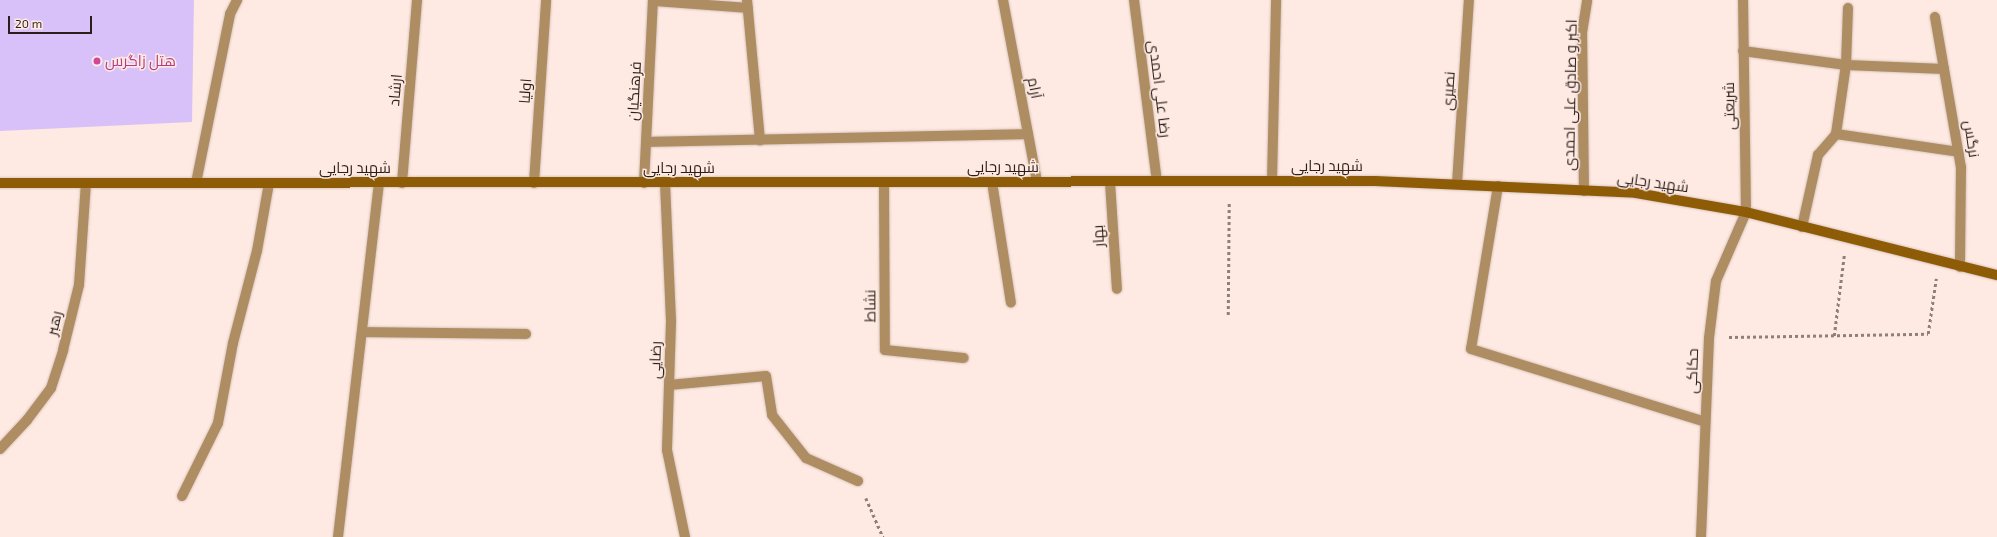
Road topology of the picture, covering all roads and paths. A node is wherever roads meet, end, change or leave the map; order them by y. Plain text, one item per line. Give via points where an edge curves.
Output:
1 (237, 0) edge
2 (417, 0) edge
3 (546, 0) edge
4 (653, 0) edge
5 (1003, 0) edge
6 (1134, 0) edge
7 (1276, 0) edge
8 (1469, 0) edge
9 (1587, 0) edge
10 (1742, 0) edge
11 (748, 4) edge
12 (1848, 8) dead end
13 (1935, 17) dead end
14 (1744, 51) junction
15 (1846, 65) junction
16 (1944, 69) junction
17 (1028, 134) junction
18 (1836, 134) junction
19 (760, 140) junction
20 (647, 142) junction
21 (1959, 152) junction
22 (1157, 181) junction
23 (1229, 181) junction
24 (1272, 181) junction
25 (665, 182) junction
26 (884, 182) junction
27 (992, 182) junction
28 (1037, 182) junction
29 (1110, 182) junction
30 (0, 183) edge
31 (86, 183) junction
32 (196, 183) junction
33 (270, 183) junction
34 (402, 183) junction
35 (534, 183) junction
36 (644, 183) junction
37 (379, 184) junction
38 (1457, 184) junction
39 (1498, 186) junction
40 (1584, 191) junction
41 (1746, 212) junction
42 (1802, 227) junction
43 (1847, 238) junction
44 (1939, 262) junction
45 (1960, 267) junction
46 (1997, 275) edge
47 (1117, 288) dead end
48 (1011, 303) dead end
49 (1228, 315) dead end
50 (362, 332) junction
51 (526, 334) dead end
52 (1834, 336) junction
53 (1709, 338) junction
54 (964, 358) dead end
55 (669, 385) junction
56 (1706, 422) junction
57 (0, 450) edge
58 (858, 481) joint
59 (182, 496) dead end
60 (338, 537) edge
61 (685, 537) edge
62 (883, 537) edge
63 (1701, 537) edge

1 - 32 street via 230,14
2 - 34 street, ارشاد
3 - 35 street, اولیا
4 - 11 street
4 - 20 street, فرهنگیان
5 - 17 street, آرام
6 - 22 street, رضا علی احمدی
7 - 24 street
8 - 38 street, نصیری
9 - 40 street, اکبر و صادق علی احمدی via 1582,33
10 - 14 street, شریعتی
11 - 19 street
12 - 15 street
13 - 16 street, نرگس
14 - 15 street
14 - 41 street, شریعتی
15 - 16 street
15 - 18 street
16 - 21 street, نرگس
17 - 19 street
17 - 28 street, آرام
18 - 21 street
18 - 42 street via 1818,155
19 - 20 street
20 - 36 street, فرهنگیان
21 - 45 street, نرگس
22 - 23 main road, شهید رجایی
22 - 29 main road, شهید رجایی
23 - 24 main road, شهید رجایی
23 - 49 path
24 - 38 main road, شهید رجایی
25 - 26 main road, شهید رجایی
25 - 36 main road, شهید رجایی
25 - 55 street, رضایی via 671,322
26 - 27 main road, شهید رجایی
26 - 54 street, نشاط via 885,350
27 - 28 main road, شهید رجایی
27 - 48 street
28 - 29 main road, شهید رجایی
29 - 47 street, بهار
30 - 31 main road, شهید رجایی
31 - 32 main road, شهید رجایی
31 - 57 street, رهبر via 78,285 63,350 50,388 27,420
32 - 33 main road, شهید رجایی
33 - 37 main road, شهید رجایی
33 - 59 street via 257,251 233,343 218,424
34 - 35 main road, شهید رجایی
34 - 37 main road, شهید رجایی
35 - 36 main road, شهید رجایی
37 - 50 street
38 - 39 main road, شهید رجایی
39 - 40 main road, شهید رجایی
39 - 56 street via 1471,349
40 - 41 main road, شهید رجایی via 1636,193
41 - 42 main road, شهید رجایی
41 - 53 street, حکاکی via 1716,281
42 - 43 main road, شهید رجایی
43 - 44 main road, شهید رجایی
43 - 52 path
44 - 45 main road, شهید رجایی
44 - 52 path via 1928,334
45 - 46 main road, شهید رجایی
50 - 51 street
50 - 60 street
52 - 53 path
53 - 56 street, حکاکی
55 - 58 street via 766,376 772,415 806,458
55 - 61 street, رضایی via 667,450
56 - 63 street, حکاکی
58 - 62 path

